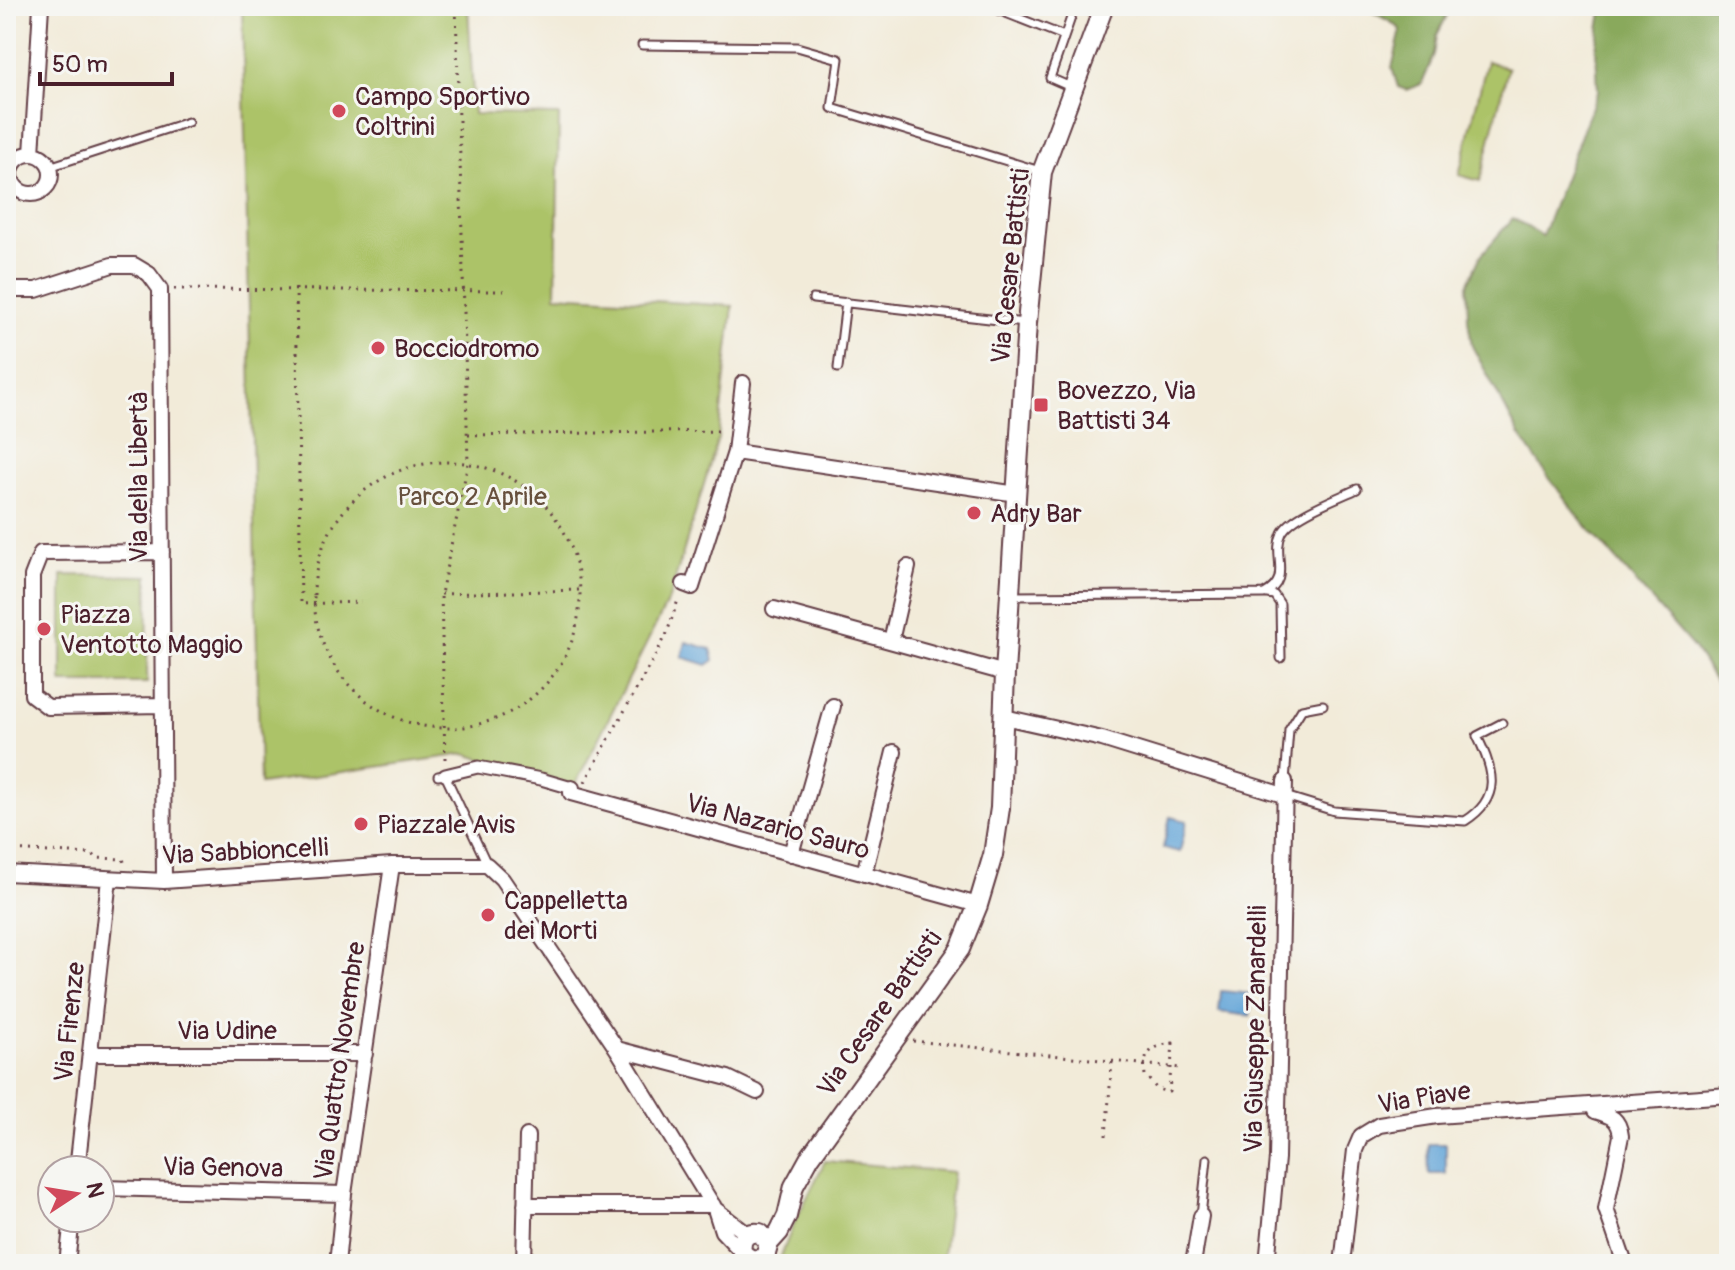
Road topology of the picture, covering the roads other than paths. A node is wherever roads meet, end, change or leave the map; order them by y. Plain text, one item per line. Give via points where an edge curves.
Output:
1 (41, 6) edge
2 (988, 6) edge
3 (1075, 6) edge
4 (1104, 6) edge
5 (1064, 36) junction
6 (642, 45) dead end
7 (1073, 88) junction
8 (188, 122) dead end
9 (32, 154) junction
10 (49, 167) junction
11 (1042, 172) junction
12 (6, 290) edge
13 (813, 299) dead end
14 (846, 302) junction
15 (1027, 323) junction
16 (838, 368) dead end
17 (743, 383) dead end
18 (735, 452) junction
19 (1357, 489) dead end
20 (1017, 494) junction
21 (162, 552) junction
22 (908, 567) dead end
23 (684, 584) road end
24 (1264, 594) junction
25 (1010, 597) junction
26 (774, 609) dead end
27 (891, 641) junction
28 (1281, 658) dead end
29 (1005, 673) junction
30 (162, 705) junction
31 (1323, 705) dead end
32 (833, 706) dead end
33 (1004, 717) junction
34 (1502, 723) dead end
35 (894, 752) dead end
36 (441, 775) joint
37 (1284, 788) junction
38 (575, 792) joint
39 (791, 854) junction
40 (392, 865) junction
41 (487, 865) junction
42 (6, 873) edge
43 (864, 874) junction
44 (109, 879) junction
45 (164, 881) junction
46 (978, 905) junction
47 (617, 1049) junction
48 (90, 1054) junction
49 (365, 1054) junction
50 (757, 1092) dead end
51 (1729, 1095) edge
52 (1579, 1107) junction
53 (527, 1136) dead end
54 (79, 1154) edge
55 (1207, 1159) dead end
56 (116, 1188) edge
57 (344, 1194) junction
58 (525, 1205) junction
59 (714, 1207) junction
60 (1201, 1216) joint
61 (70, 1234) edge
62 (754, 1250) edge
63 (67, 1264) edge
64 (337, 1264) edge
65 (524, 1264) edge
66 (1193, 1264) edge
67 (1267, 1264) edge
68 (1342, 1264) edge
69 (1625, 1264) edge

1 - 9 street
2 - 5 lane
3 - 5 lane
4 - 7 street, Via Cesare Battisti
5 - 7 lane via 1050,78
6 - 11 lane via 797,47 839,59 832,108
7 - 11 street, Via Cesare Battisti
8 - 10 lane
9 - 10 street
9 - 10 street via 14,163 12,183 19,191 29,195 47,187
11 - 15 street, Via Cesare Battisti
12 - 21 street, Via della Libertà via 36,290 112,265 134,265 160,289
13 - 14 lane
14 - 15 lane
14 - 16 lane
15 - 20 street, Via Cesare Battisti
17 - 18 street
18 - 20 street
18 - 23 street via 692,587
19 - 24 lane via 1292,521 1281,534 1281,576
20 - 25 street, Via Cesare Battisti
21 - 30 street, Via della Libertà
21 - 30 street via 41,553 32,576 32,695 48,707
22 - 27 street
24 - 25 lane
24 - 28 lane via 1274,595 1280,604
25 - 29 street, Via Cesare Battisti
26 - 27 street
27 - 29 street
29 - 33 street, Via Cesare Battisti
30 - 45 street, Via della Libertà
31 - 37 lane via 1302,709 1289,730
32 - 39 street
33 - 37 street
33 - 46 street, Via Cesare Battisti via 1000,808
34 - 37 lane via 1477,736 1491,777 1490,796 1481,811 1465,821 1334,811
35 - 43 street
36 - 38 street via 478,767 541,779
36 - 41 lane
37 - 67 street, Via Giuseppe Zanardelli via 1277,1158
38 - 39 street, Via Nazario Sauro
39 - 43 street, Via Nazario Sauro
40 - 41 street, Via Sabbioncelli
40 - 45 street, Via Sabbioncelli
40 - 49 street, Via Quattro Novembre
41 - 47 street via 502,879
42 - 44 street, Via Sabbioncelli
43 - 46 street, Via Nazario Sauro
44 - 45 street, Via Sabbioncelli
44 - 48 street, Via Firenze
46 - 62 street, Via Cesare Battisti via 960,949 810,1157 779,1232
47 - 50 street via 728,1078
47 - 59 street
48 - 49 street, Via Udine
48 - 54 street, Via Firenze
49 - 57 street, Via Quattro Novembre
51 - 52 street, Via Piave
52 - 68 street, Via Piave via 1457,1113 1379,1125 1361,1136
52 - 69 street, Via Piave via 1613,1116 1620,1125 1606,1209
53 - 58 street
55 - 60 lane
56 - 57 street, Via Genova
57 - 64 street, Via Quattro Novembre
58 - 59 street
58 - 65 street
59 - 62 street
60 - 66 street
61 - 63 street

